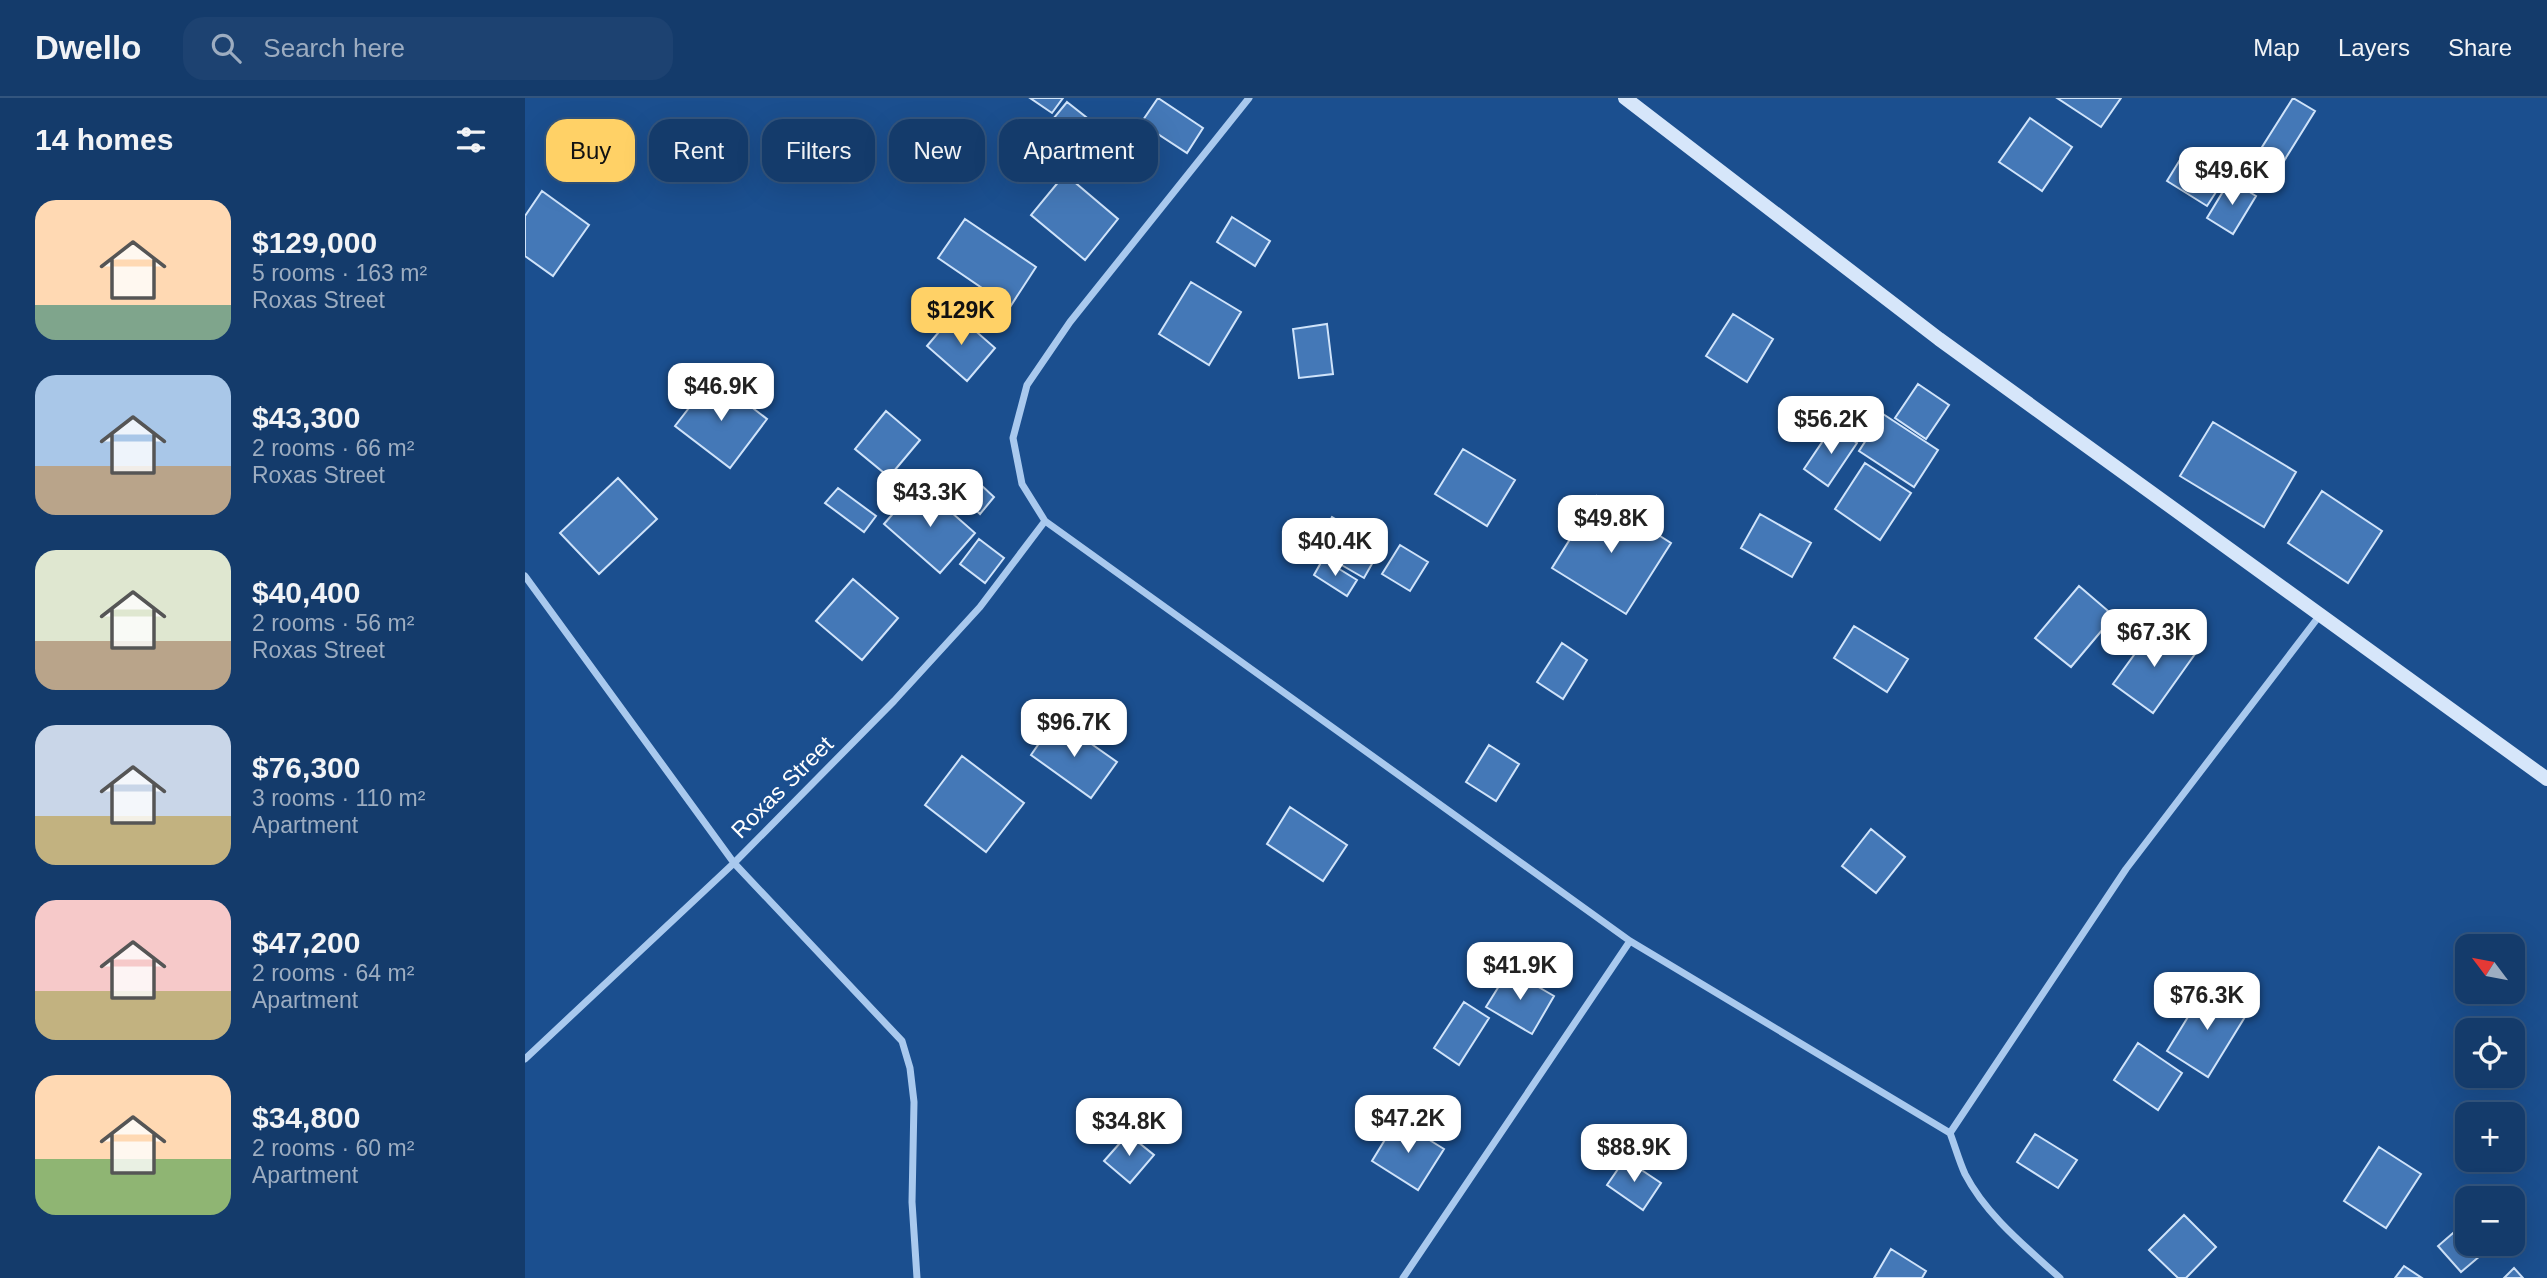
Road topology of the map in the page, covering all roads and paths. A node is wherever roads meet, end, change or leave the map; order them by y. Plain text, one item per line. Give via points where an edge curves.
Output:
1 (1249, 98) edge
2 (1625, 98) edge
3 (1045, 521) junction
4 (525, 576) edge
5 (2321, 614) junction
6 (2547, 779) edge
7 (734, 863) junction
8 (1630, 941) junction
9 (525, 1059) edge
10 (1950, 1133) junction
11 (916, 1278) edge
12 (1403, 1278) edge
13 (2060, 1278) edge

1 - 3 street via 1070,322 1027,385 1013,438 1022,484
2 - 5 street via 1939,339
3 - 7 street, Roxas Street via 971,616 894,701
3 - 8 street
4 - 7 street
5 - 6 street
5 - 10 street via 2126,869
7 - 9 street, Roxas Street
7 - 11 street via 902,1041 914,1102
8 - 10 street
8 - 12 street
10 - 13 street via 1977,1195

